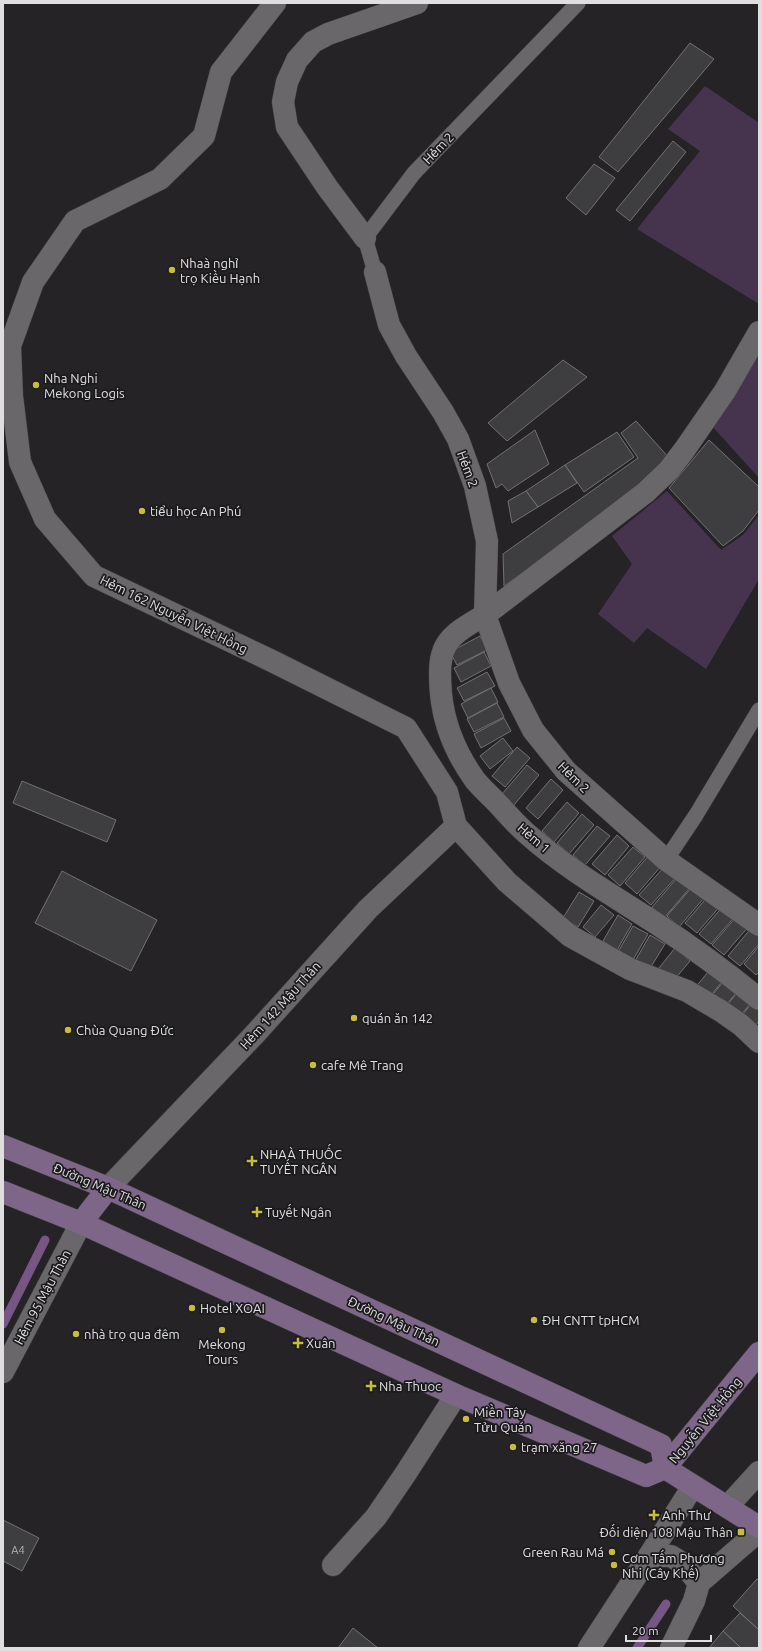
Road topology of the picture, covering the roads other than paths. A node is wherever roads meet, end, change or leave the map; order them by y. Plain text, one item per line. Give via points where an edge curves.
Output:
1 (275, 3) edge
2 (417, 3) edge
3 (578, 3) edge
4 (365, 238) junction
5 (375, 272) joint
6 (759, 332) edge
7 (485, 615) junction
8 (759, 710) edge
9 (456, 826) junction
10 (666, 860) junction
11 (759, 925) edge
12 (759, 999) edge
13 (759, 1042) edge
14 (3, 1146) edge
15 (108, 1188) junction
16 (3, 1192) edge
17 (81, 1223) junction
18 (759, 1353) edge
19 (3, 1372) edge
20 (456, 1396) junction
21 (656, 1472) junction
22 (759, 1472) edge
23 (693, 1486) junction
24 (727, 1507) junction
25 (759, 1527) edge
26 (759, 1531) edge
27 (649, 1556) junction
28 (333, 1565) dead end
29 (699, 1583) junction
30 (589, 1648) edge
31 (671, 1648) edge

1 - 9 street, Hẻm 162 Nguyễn Việt Hồng via 221,72 204,136 160,179 75,221 33,282 10,346 12,396 20,462 45,519 94,576 406,728 447,792
2 - 4 street via 328,34 313,42 297,60 287,82 283,102 287,127
3 - 4 lane, Hẻm 2 via 414,173
4 - 5 lane, Hẻm 2
5 - 7 street, Hẻm 2 via 389,325 458,440 475,486 487,540
6 - 7 street, Hẻm 1 via 725,391 669,470 646,492
7 - 10 street, Hẻm 2 via 510,683 533,730 566,772
7 - 12 street, Hẻm 1 via 448,640 441,655 440,678 447,724 455,746 476,780 525,832 558,859 675,936
8 - 10 lane
9 - 13 street, Hẻm 162 Nguyễn Việt Hồng via 507,882 570,936 630,969 687,991 722,1011
9 - 15 street, Hẻm 142 Mậu Thân via 368,909 254,1035
10 - 11 street, Hẻm 2
14 - 15 main road, Đường Mậu Thân
15 - 17 main road
15 - 21 main road, Đường Mậu Thân via 661,1445
16 - 17 main road
17 - 19 street, Hẻm 95 Mậu Thân
17 - 20 main road
18 - 21 main road, Nguyễn Việt Hồng
20 - 21 main road
20 - 28 street via 380,1510
21 - 23 main road
22 - 24 street
23 - 24 main road
23 - 27 street
24 - 25 main road
26 - 29 street
27 - 29 street via 671,1556 682,1563
27 - 30 street
29 - 31 street via 694,1601

